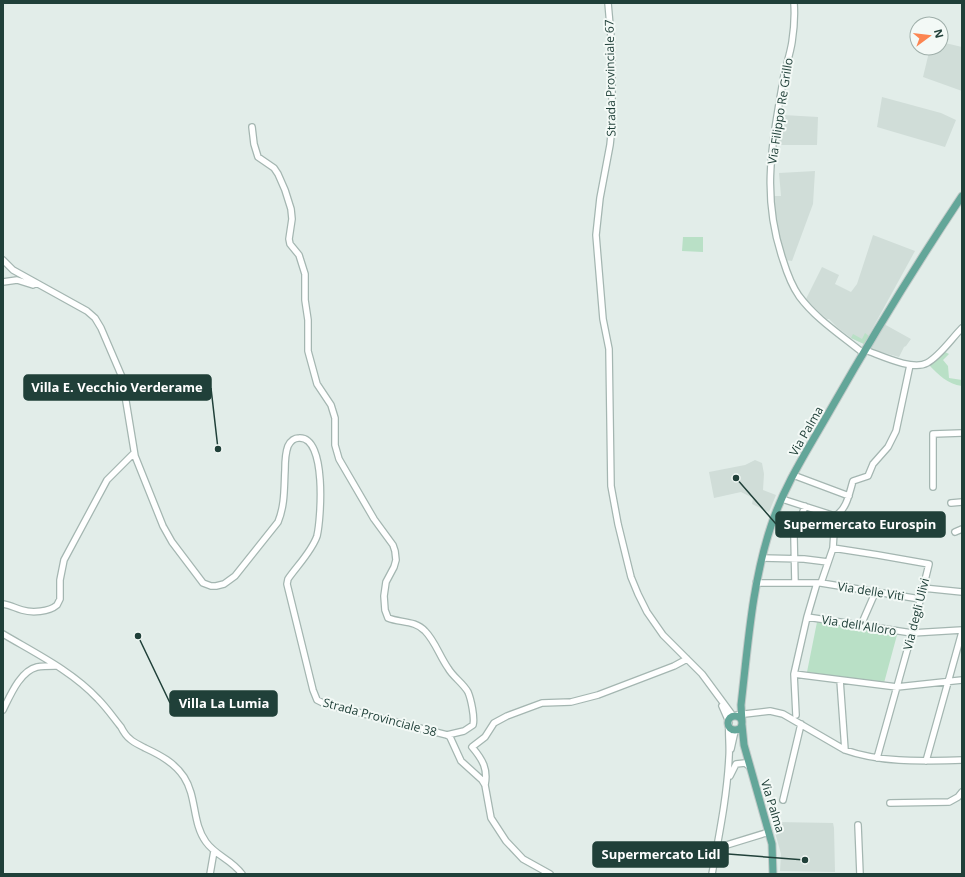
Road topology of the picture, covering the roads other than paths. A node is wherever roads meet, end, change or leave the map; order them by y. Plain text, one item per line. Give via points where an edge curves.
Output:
1 (608, 3) edge
2 (794, 3) edge
3 (252, 127) dead end
4 (962, 196) edge
5 (3, 260) edge
6 (3, 282) edge
7 (36, 283) junction
8 (962, 328) edge
9 (864, 351) junction
10 (910, 365) junction
11 (962, 433) edge
12 (134, 453) junction
13 (793, 475) junction
14 (932, 487) dead end
15 (848, 496) junction
16 (782, 499) junction
17 (962, 502) edge
18 (950, 503) dead end
19 (805, 506) junction
20 (835, 516) junction
21 (962, 529) edge
22 (955, 532) dead end
23 (833, 548) junction
24 (762, 558) junction
25 (794, 558) junction
26 (828, 562) junction
27 (756, 583) junction
28 (795, 583) junction
29 (819, 583) junction
30 (923, 588) junction
31 (875, 592) junction
32 (962, 592) edge
33 (920, 599) junction
34 (3, 604) edge
35 (807, 617) junction
36 (860, 625) junction
37 (962, 631) edge
38 (912, 633) junction
39 (3, 634) edge
40 (688, 659) junction
41 (56, 666) junction
42 (794, 674) junction
43 (840, 680) junction
44 (962, 680) edge
45 (949, 681) junction
46 (897, 687) junction
47 (720, 700) junction
48 (741, 704) junction
49 (3, 710) edge
50 (753, 712) junction
51 (736, 715) junction
52 (796, 715) dead end
53 (729, 723) junction
54 (742, 723) junction
55 (801, 724) junction
56 (736, 731) junction
57 (447, 735) junction
58 (744, 745) junction
59 (845, 750) junction
60 (729, 756) junction
61 (877, 758) junction
62 (962, 760) edge
63 (926, 761) junction
64 (749, 766) junction
65 (727, 782) junction
66 (484, 785) junction
67 (962, 792) edge
68 (782, 800) dead end
69 (890, 803) dead end
70 (858, 825) dead end
71 (769, 832) junction
72 (717, 848) junction
73 (214, 851) junction
74 (668, 863) dead end
75 (210, 874) edge
76 (242, 874) edge
77 (550, 874) edge
78 (712, 874) edge
79 (773, 874) edge
80 (860, 874) edge

1 - 40 street, Strada Provinciale 67 via 612,48 612,126 596,235 603,319 609,349 611,486 631,577 638,594 663,634
2 - 9 street, Via Filippo Re Grillo via 792,43 783,78 772,148 770,194 774,233 798,295 813,311
3 - 57 street via 258,157 278,174 291,209 288,239 299,255 305,274 308,351 317,384 331,405 335,418 336,451 348,476 395,551 394,567 386,582 384,596 386,614 392,620 409,622 425,631 448,669 468,693 474,717 473,725 464,731
4 - 9 main road, Via Palma
5 - 7 street, Strada Provinciale 38 via 13,270
6 - 7 street via 17,280 32,285
7 - 12 street, Strada Provinciale 38 via 87,311 101,328 122,377
8 - 10 street via 927,363
9 - 10 street
9 - 13 main road, Via Palma
10 - 15 street via 896,431 888,447 873,464 868,476 853,481
11 - 14 street via 933,434
12 - 34 street via 108,480 64,560 60,599 57,605 48,610 31,612
12 - 57 street, Strada Provinciale 38 via 172,542 202,583 216,586 224,584 234,576 278,522 284,501 287,447 299,437 308,441 315,452 320,474 319,527 313,545 287,584 314,695 325,704
13 - 15 street
13 - 16 main road, Via Palma
15 - 20 street via 841,513
16 - 19 street
16 - 24 main road, Via Palma
17 - 18 street
19 - 20 street
19 - 25 street via 794,537
20 - 23 street
21 - 22 street
23 - 26 street
23 - 30 street, Via degli Ulivi via 929,564
24 - 25 street
24 - 27 main road, Via Palma
25 - 26 street
25 - 28 street
26 - 29 street
27 - 28 street, Via delle Viti
27 - 48 main road, Via Palma
28 - 29 street, Via delle Viti
29 - 31 street, Via delle Viti
29 - 35 street
30 - 32 street
30 - 33 street, Via degli Ulivi
31 - 33 street, Via delle Viti
31 - 36 street
33 - 38 street, Via degli Ulivi
35 - 36 street, Via dell'Alloro
35 - 42 street
36 - 38 street, Via dell'Alloro
37 - 38 street, Via dell'Alloro
37 - 45 street
38 - 46 street, Via degli Ulivi
39 - 41 street
40 - 47 street, Strada Provinciale 67
40 - 66 street via 598,695 571,702 542,703 494,723 485,737 472,747 487,775
41 - 49 street via 38,667 26,672
41 - 73 street via 80,682 98,699 131,740 165,759 179,772 193,798 199,831
42 - 43 street
42 - 52 street
43 - 46 street
43 - 59 street
44 - 45 street
45 - 46 street
45 - 63 street
46 - 61 street, Via degli Ulivi
47 - 51 street
47 - 53 street
48 - 50 street via 744,709
48 - 51 main road
50 - 51 street
50 - 54 street
50 - 55 street via 770,711 783,714
51 - 53 main road via 731,717
51 - 54 main road
53 - 56 main road
53 - 60 street
54 - 56 main road via 741,728
54 - 58 main road
55 - 59 street
55 - 68 street
56 - 58 main road
56 - 60 street
57 - 66 street, Strada Provinciale 38 via 452,739 461,760 479,776
58 - 64 main road, Via Palma
59 - 61 street
60 - 65 street
61 - 63 street
62 - 63 street
64 - 65 street via 745,763 736,764
64 - 71 main road, Via Palma
65 - 72 street
66 - 77 street, Strada Provinciale 38 via 492,818 506,841 523,859
67 - 69 street via 949,802
70 - 80 street
71 - 72 street
71 - 79 main road, Via Palma
72 - 74 street
72 - 78 street
73 - 75 street
73 - 76 street via 236,866

